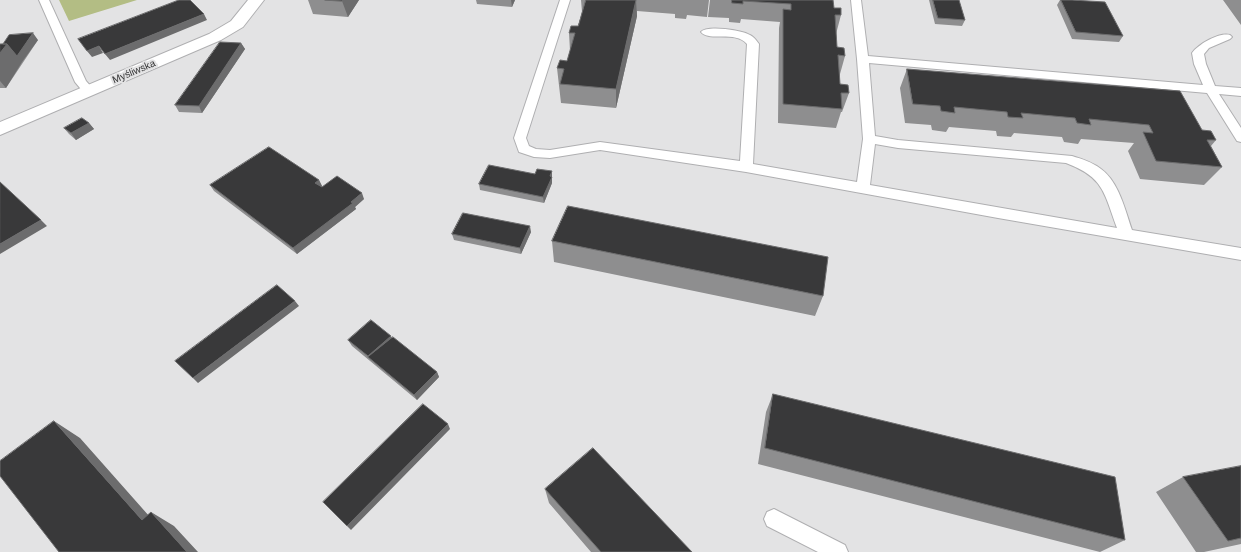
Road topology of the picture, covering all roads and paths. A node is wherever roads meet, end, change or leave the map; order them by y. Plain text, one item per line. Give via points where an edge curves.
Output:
1 (44, 0) edge
2 (256, 0) edge
3 (565, 0) edge
4 (856, 0) edge
5 (706, 32) dead end
6 (1226, 38) dead end
7 (863, 59) junction
8 (1212, 90) junction
9 (89, 91) junction
10 (1241, 92) edge
11 (0, 129) edge
12 (1241, 138) edge
13 (869, 139) junction
14 (746, 167) junction
15 (863, 189) junction
16 (1127, 235) junction
17 (1241, 254) edge
18 (774, 519) dead end
19 (838, 552) edge

1 - 9 lane via 81,82
2 - 9 street, Myśliwska via 237,24 227,31
3 - 14 lane via 520,138 524,148 534,154 550,154 600,146
4 - 7 lane
5 - 14 lane via 739,35 748,38 753,44
6 - 8 lane via 1205,46 1198,53 1199,63
7 - 8 lane
7 - 13 lane
8 - 10 lane
8 - 12 lane
9 - 11 street, Myśliwska
13 - 15 lane
13 - 16 lane via 898,144 1067,159 1087,166 1105,181
14 - 15 lane
15 - 16 lane
16 - 17 lane
18 - 19 lane

